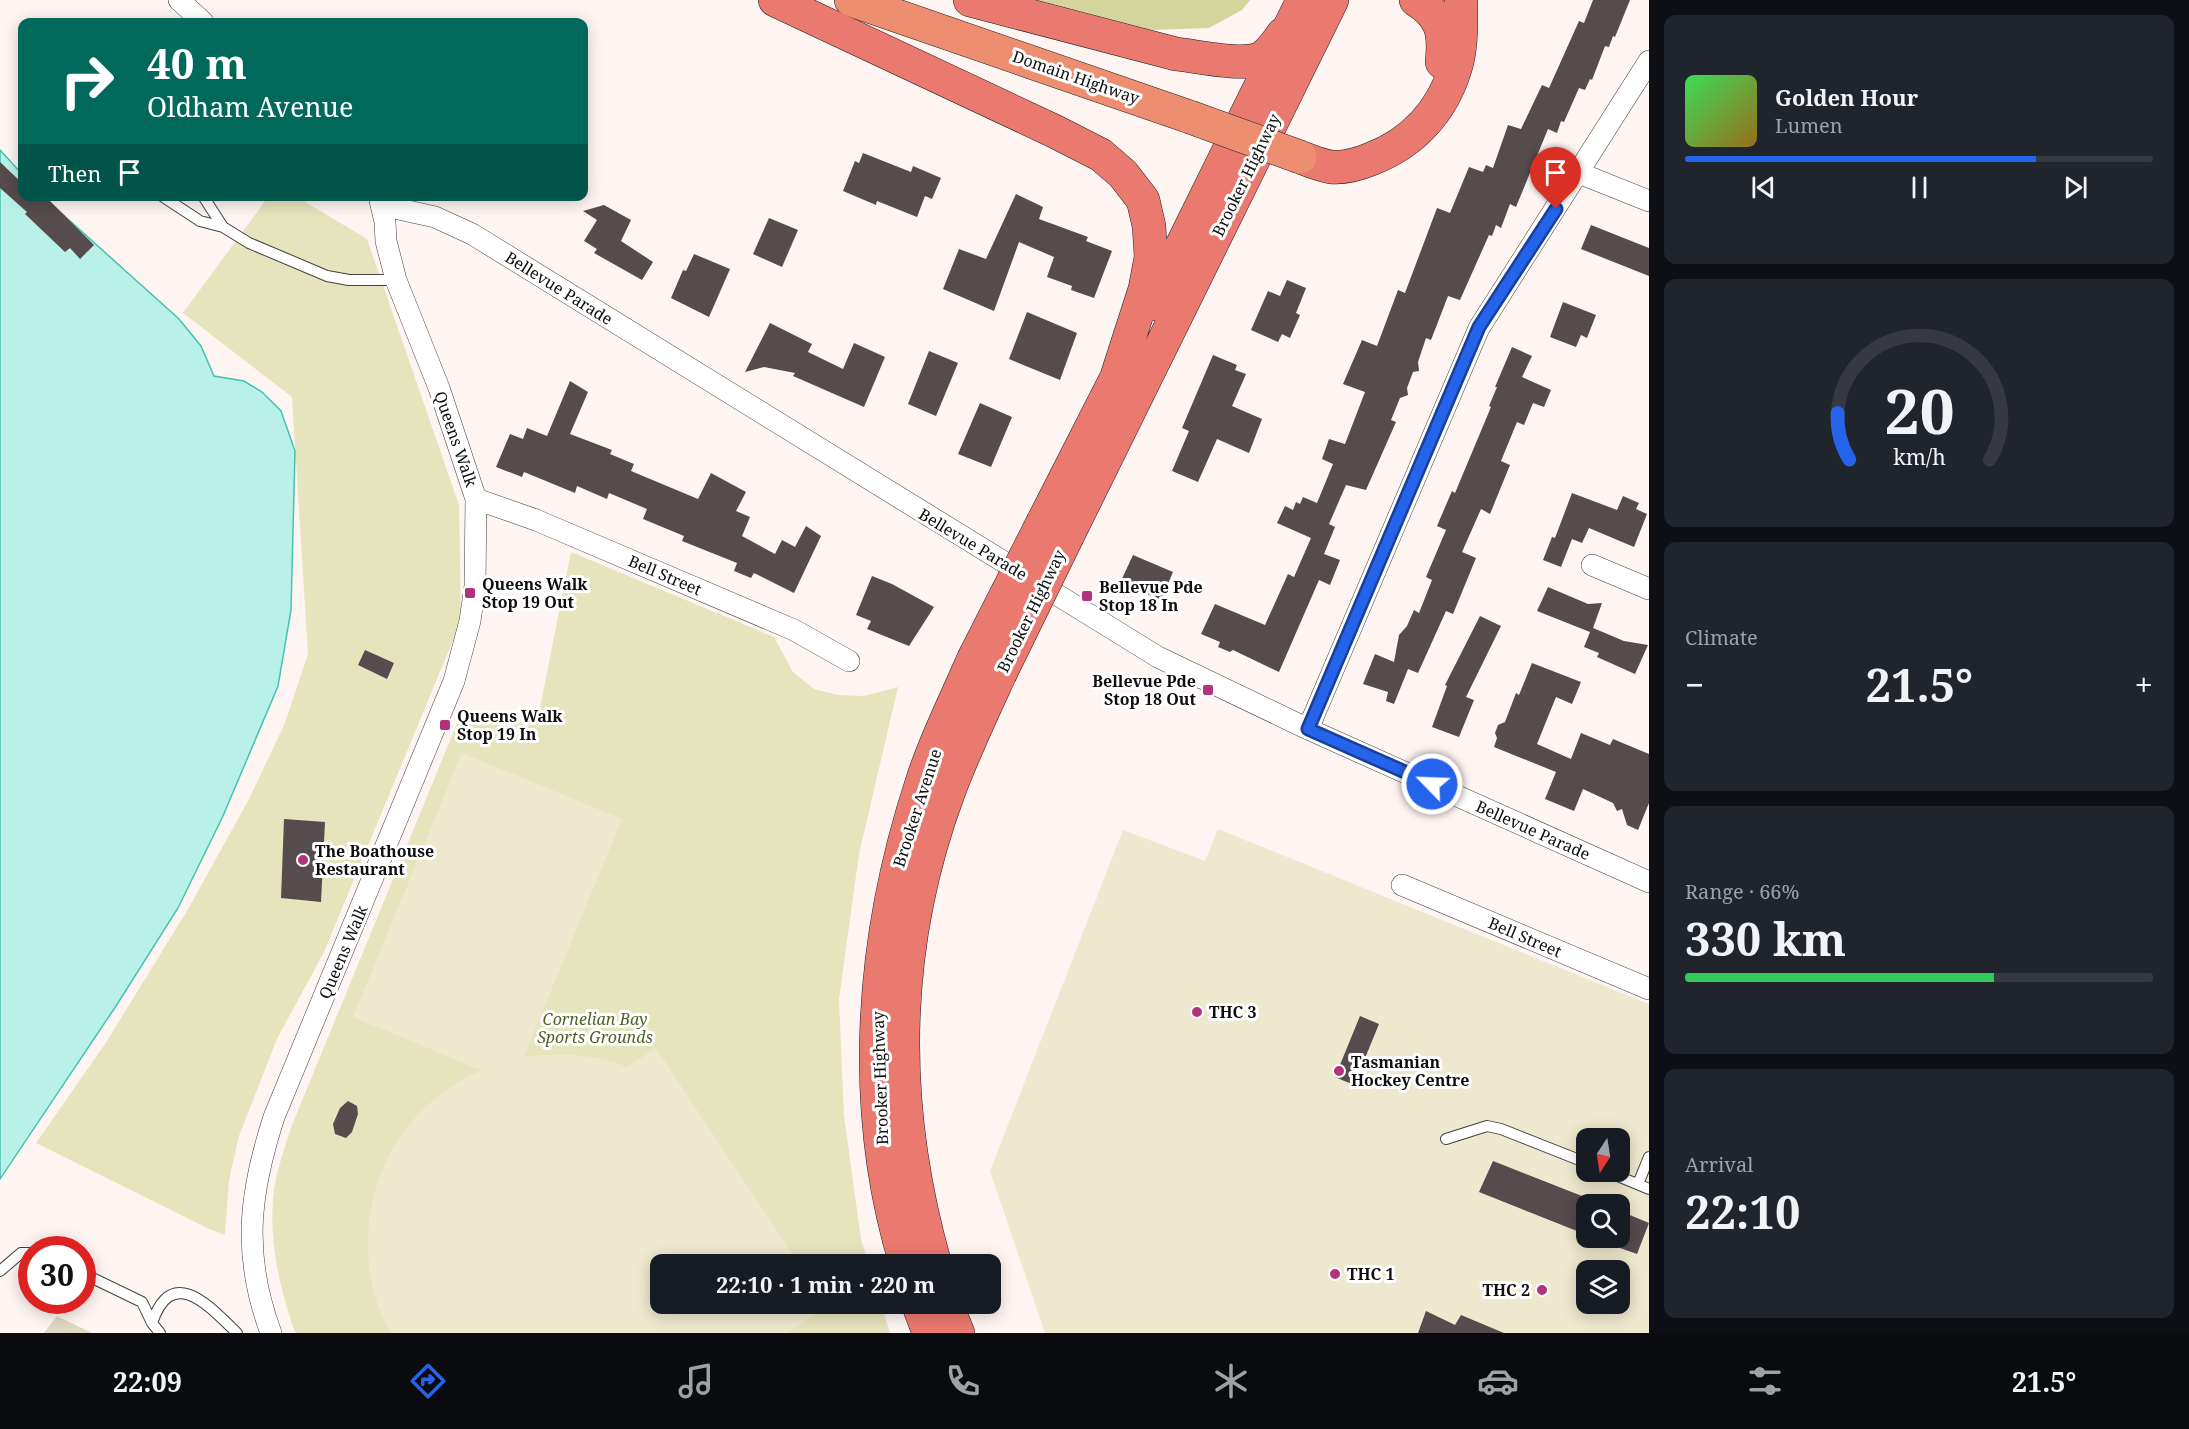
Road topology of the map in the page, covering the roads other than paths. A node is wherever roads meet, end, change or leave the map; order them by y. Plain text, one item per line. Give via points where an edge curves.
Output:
1 (179, 0) edge
2 (775, 0) edge
3 (851, 0) edge
4 (970, 0) edge
5 (1332, 0) edge
6 (1416, 0) edge
7 (1461, 0) edge
8 (1298, 10) edge
9 (199, 18) edge
10 (1649, 61) edge
11 (1300, 157) junction
12 (1579, 173) junction
13 (170, 201) edge
14 (206, 201) edge
15 (381, 201) edge
16 (385, 201) edge
17 (1649, 201) edge
18 (223, 227) junction
19 (396, 280) junction
20 (1116, 379) junction
21 (476, 499) junction
22 (1056, 528) junction
23 (1592, 565) dead end
24 (1649, 589) edge
25 (849, 661) dead end
26 (987, 667) junction
27 (1308, 729) junction
28 (1649, 882) edge
29 (1402, 885) dead end
30 (886, 925) joint
31 (1649, 989) edge
32 (1446, 1139) dead end
33 (1649, 1157) edge
34 (1576, 1159) edge
35 (1630, 1181) edge
36 (1638, 1184) junction
37 (1649, 1189) edge
38 (903, 1254) edge
39 (932, 1254) edge
40 (18, 1256) edge
41 (0, 1271) edge
42 (96, 1280) edge
43 (922, 1314) edge
44 (950, 1314) edge
45 (152, 1323) junction
46 (160, 1333) edge
47 (237, 1333) edge
48 (271, 1333) edge
49 (929, 1333) edge
50 (958, 1333) edge

1 - 9 street
2 - 20 highway via 1054,131 1101,155 1123,174 1143,200 1150,257 1145,289
3 - 11 main road, Domain Highway, bridge
4 - 8 highway via 1176,54 1242,61 1260,58 1272,48
5 - 22 highway, Brooker Highway
6 - 11 highway via 1440,23 1444,43 1440,73 1425,100 1402,125 1369,145
7 - 11 highway via 1456,66 1446,94 1426,123 1397,147 1365,162 1332,167
8 - 20 highway, Brooker Highway
10 - 12 street
12 - 17 street
12 - 27 street via 1479,327
13 - 18 lane via 200,221
14 - 18 lane
15 - 19 street, Queens Walk
16 - 27 street, Bellevue Parade via 399,209 435,216 472,234 1158,657
18 - 19 lane via 249,243 327,276
19 - 21 street, Queens Walk via 439,388
20 - 22 highway, Brooker Highway
21 - 25 street, Bell Street via 537,520 794,630
21 - 48 street, Queens Walk via 475,586 454,681 274,1117 261,1159 254,1191 253,1248 256,1283
22 - 26 highway, Brooker Highway, bridge
23 - 24 street
26 - 30 highway, Brooker Avenue via 922,780 897,867
26 - 39 highway, Brooker Highway via 967,744 922,876 909,946 902,1025 904,1103 915,1185
27 - 28 street, Bellevue Parade
29 - 31 street, Bell Street
30 - 38 highway, Brooker Highway via 877,1007 877,1097 883,1164
32 - 34 lane via 1487,1126
33 - 36 lane
35 - 36 lane
36 - 37 lane
40 - 41 lane
42 - 45 lane via 141,1302
43 - 49 highway
44 - 50 highway
45 - 46 lane
45 - 47 lane via 167,1296 178,1292 194,1296

